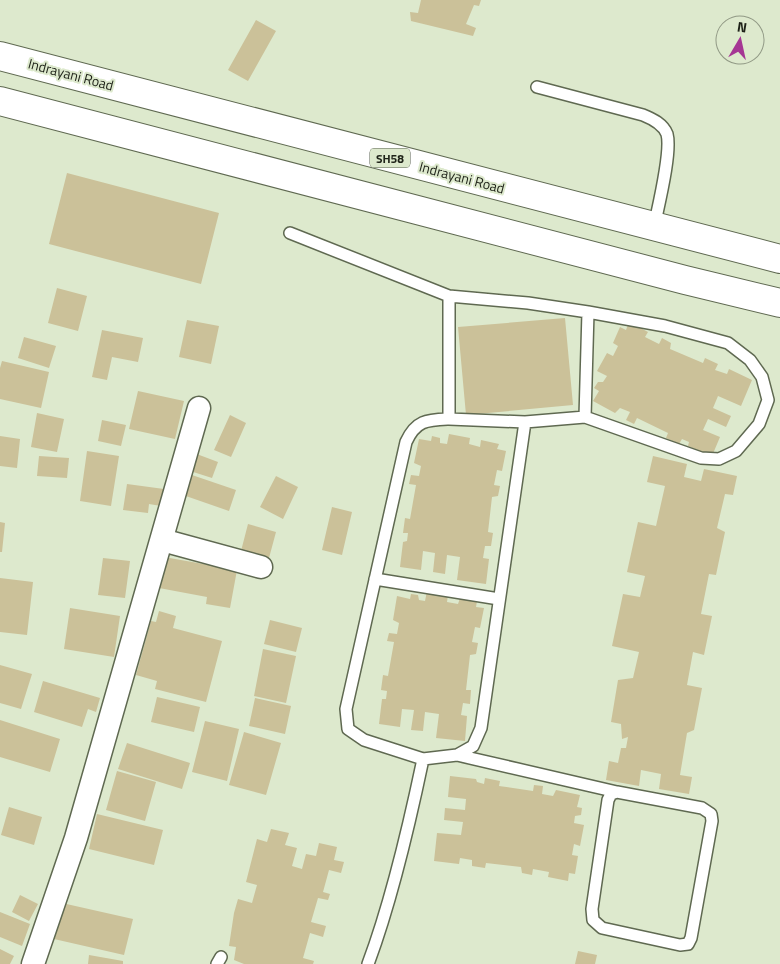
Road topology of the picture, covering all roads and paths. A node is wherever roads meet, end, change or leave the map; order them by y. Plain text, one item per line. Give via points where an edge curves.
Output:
1 (0, 56) edge
2 (537, 87) dead end
3 (0, 100) edge
4 (654, 227) junction
5 (290, 233) dead end
6 (780, 258) edge
7 (449, 296) junction
8 (780, 303) edge
9 (588, 312) junction
10 (199, 408) dead end
11 (584, 417) junction
12 (449, 419) junction
13 (525, 422) junction
14 (162, 540) junction
15 (261, 567) dead end
16 (375, 579) junction
17 (499, 599) junction
18 (457, 755) junction
19 (423, 759) junction
20 (617, 792) junction
21 (33, 964) edge
22 (368, 964) edge

1 - 4 main road, Indrayani Road / SH58
2 - 4 lane via 656,121 666,133 669,147
3 - 8 main road
4 - 6 main road, Indrayani Road / SH58
5 - 7 lane
7 - 9 lane
7 - 12 lane
9 - 11 lane
9 - 11 lane via 666,326 728,343 750,360 762,377 768,400 759,424 736,451 719,459 701,458
10 - 14 street
11 - 13 lane
12 - 13 lane
12 - 16 lane via 428,420 412,429 406,442
13 - 17 lane
14 - 15 street
14 - 21 street via 76,838
16 - 17 lane
16 - 19 lane via 346,709 348,729 364,740
17 - 18 lane via 480,728 473,746
18 - 19 lane
18 - 20 lane
19 - 22 lane via 411,819
20 - 20 lane via 702,808 711,814 688,944 602,928 593,920 608,800

